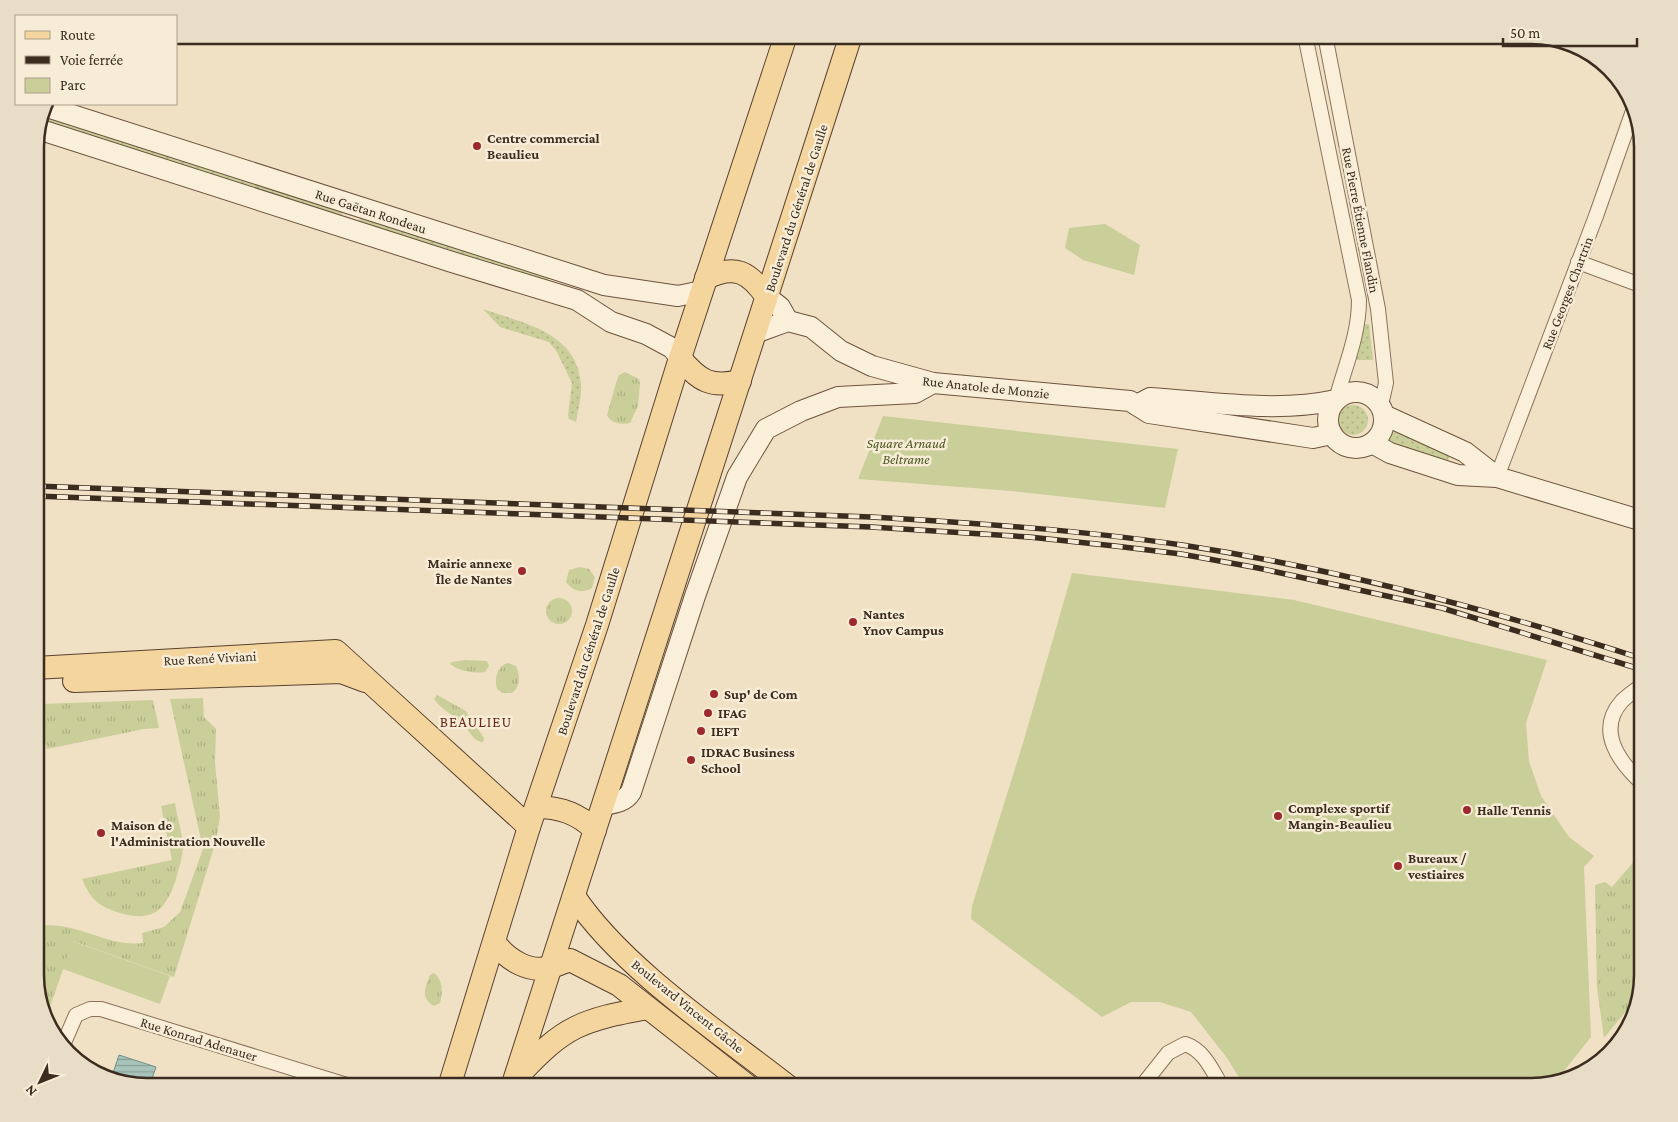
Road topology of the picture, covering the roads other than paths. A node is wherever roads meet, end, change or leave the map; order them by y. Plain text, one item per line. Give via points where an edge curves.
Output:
1 (783, 44) edge
2 (848, 44) edge
3 (1307, 44) edge
4 (1327, 44) edge
5 (51, 108) edge
6 (1630, 119) edge
7 (45, 131) edge
8 (1578, 262) junction
9 (1634, 283) edge
10 (704, 285) junction
11 (766, 296) junction
12 (788, 321) junction
13 (755, 334) junction
14 (680, 358) junction
15 (740, 381) junction
16 (933, 383) junction
17 (1336, 400) junction
18 (1137, 405) junction
19 (1382, 410) junction
20 (1332, 434) junction
21 (1372, 443) junction
22 (1497, 477) junction
23 (1634, 517) edge
24 (44, 667) edge
25 (44, 682) edge
26 (372, 685) junction
27 (1634, 692) edge
28 (1634, 775) edge
29 (603, 805) junction
30 (532, 817) junction
31 (595, 830) junction
32 (574, 896) junction
33 (495, 943) junction
34 (550, 968) junction
35 (648, 1008) junction
36 (65, 1039) edge
37 (324, 1078) edge
38 (452, 1078) edge
39 (515, 1078) edge
40 (518, 1078) edge
41 (737, 1078) edge
42 (778, 1078) edge
43 (1148, 1078) edge
44 (1217, 1078) edge

1 - 10 main road, Boulevard du Général de Gaulle
2 - 11 main road, Boulevard du Général de Gaulle
3 - 17 street, Rue Pierre Étienne Flandin via 1359,300 1355,341
4 - 19 street, Rue Pierre Étienne Flandin via 1378,309 1386,383
5 - 10 street, Rue Gaëtan Rondeau via 604,285 678,296
6 - 8 street, Rue Georges Chartrin
7 - 14 street, Rue Gaëtan Rondeau via 577,300 611,322 646,334 672,348
8 - 9 street
8 - 22 street, Rue Georges Chartrin
10 - 11 main road via 726,271 743,273
10 - 14 main road, Boulevard du Général de Gaulle
11 - 12 street via 780,307
11 - 13 main road, Boulevard du Général de Gaulle
12 - 13 street
12 - 16 street, Rue Anatole de Monzie via 811,327 841,351 872,366
13 - 15 main road, Boulevard du Général de Gaulle
14 - 15 main road via 692,373 707,383 723,385
14 - 30 main road, Boulevard du Général de Gaulle via 636,505
15 - 29 main road, Boulevard du Général de Gaulle
16 - 18 street, Rue Anatole de Monzie via 1130,401
16 - 29 street via 914,393 838,397 766,429 737,477 631,792 618,802
17 - 18 street, Rue Anatole de Monzie via 1315,405 1262,405 1150,398
17 - 19 street via 1346,394 1369,394
17 - 20 street via 1328,417
18 - 20 street, Rue Anatole de Monzie via 1149,413 1288,435 1313,438
19 - 21 street via 1382,431
19 - 22 street via 1465,452
20 - 21 street via 1350,448 1362,448
21 - 22 street via 1390,453 1458,474
22 - 23 street
24 - 26 main road, Rue René Viviani via 336,651
25 - 26 main road, Rue René Viviani via 340,672 355,675
26 - 30 main road, Rue René Viviani
27 - 28 street via 1617,708 1611,719 1610,732 1621,761
29 - 31 main road, Boulevard du Général de Gaulle
30 - 31 main road via 554,807 585,820
30 - 33 main road, Boulevard du Général de Gaulle
31 - 32 main road, Boulevard du Général de Gaulle
32 - 34 main road, Boulevard du Général de Gaulle
32 - 42 main road, Boulevard Vincent Gâche via 584,911 645,973
33 - 34 main road via 504,955 520,964 536,969
33 - 38 main road, Boulevard du Général de Gaulle
34 - 35 main road, Boulevard Vincent Gâche via 570,960 619,986
34 - 39 main road, Boulevard du Général de Gaulle
35 - 40 main road via 608,1014 575,1026 536,1057
35 - 41 main road, Boulevard Vincent Gâche
36 - 37 street, Rue Konrad Adenauer via 76,1015 90,1009 101,1009
43 - 44 street via 1168,1053 1185,1044 1194,1047 1205,1058

